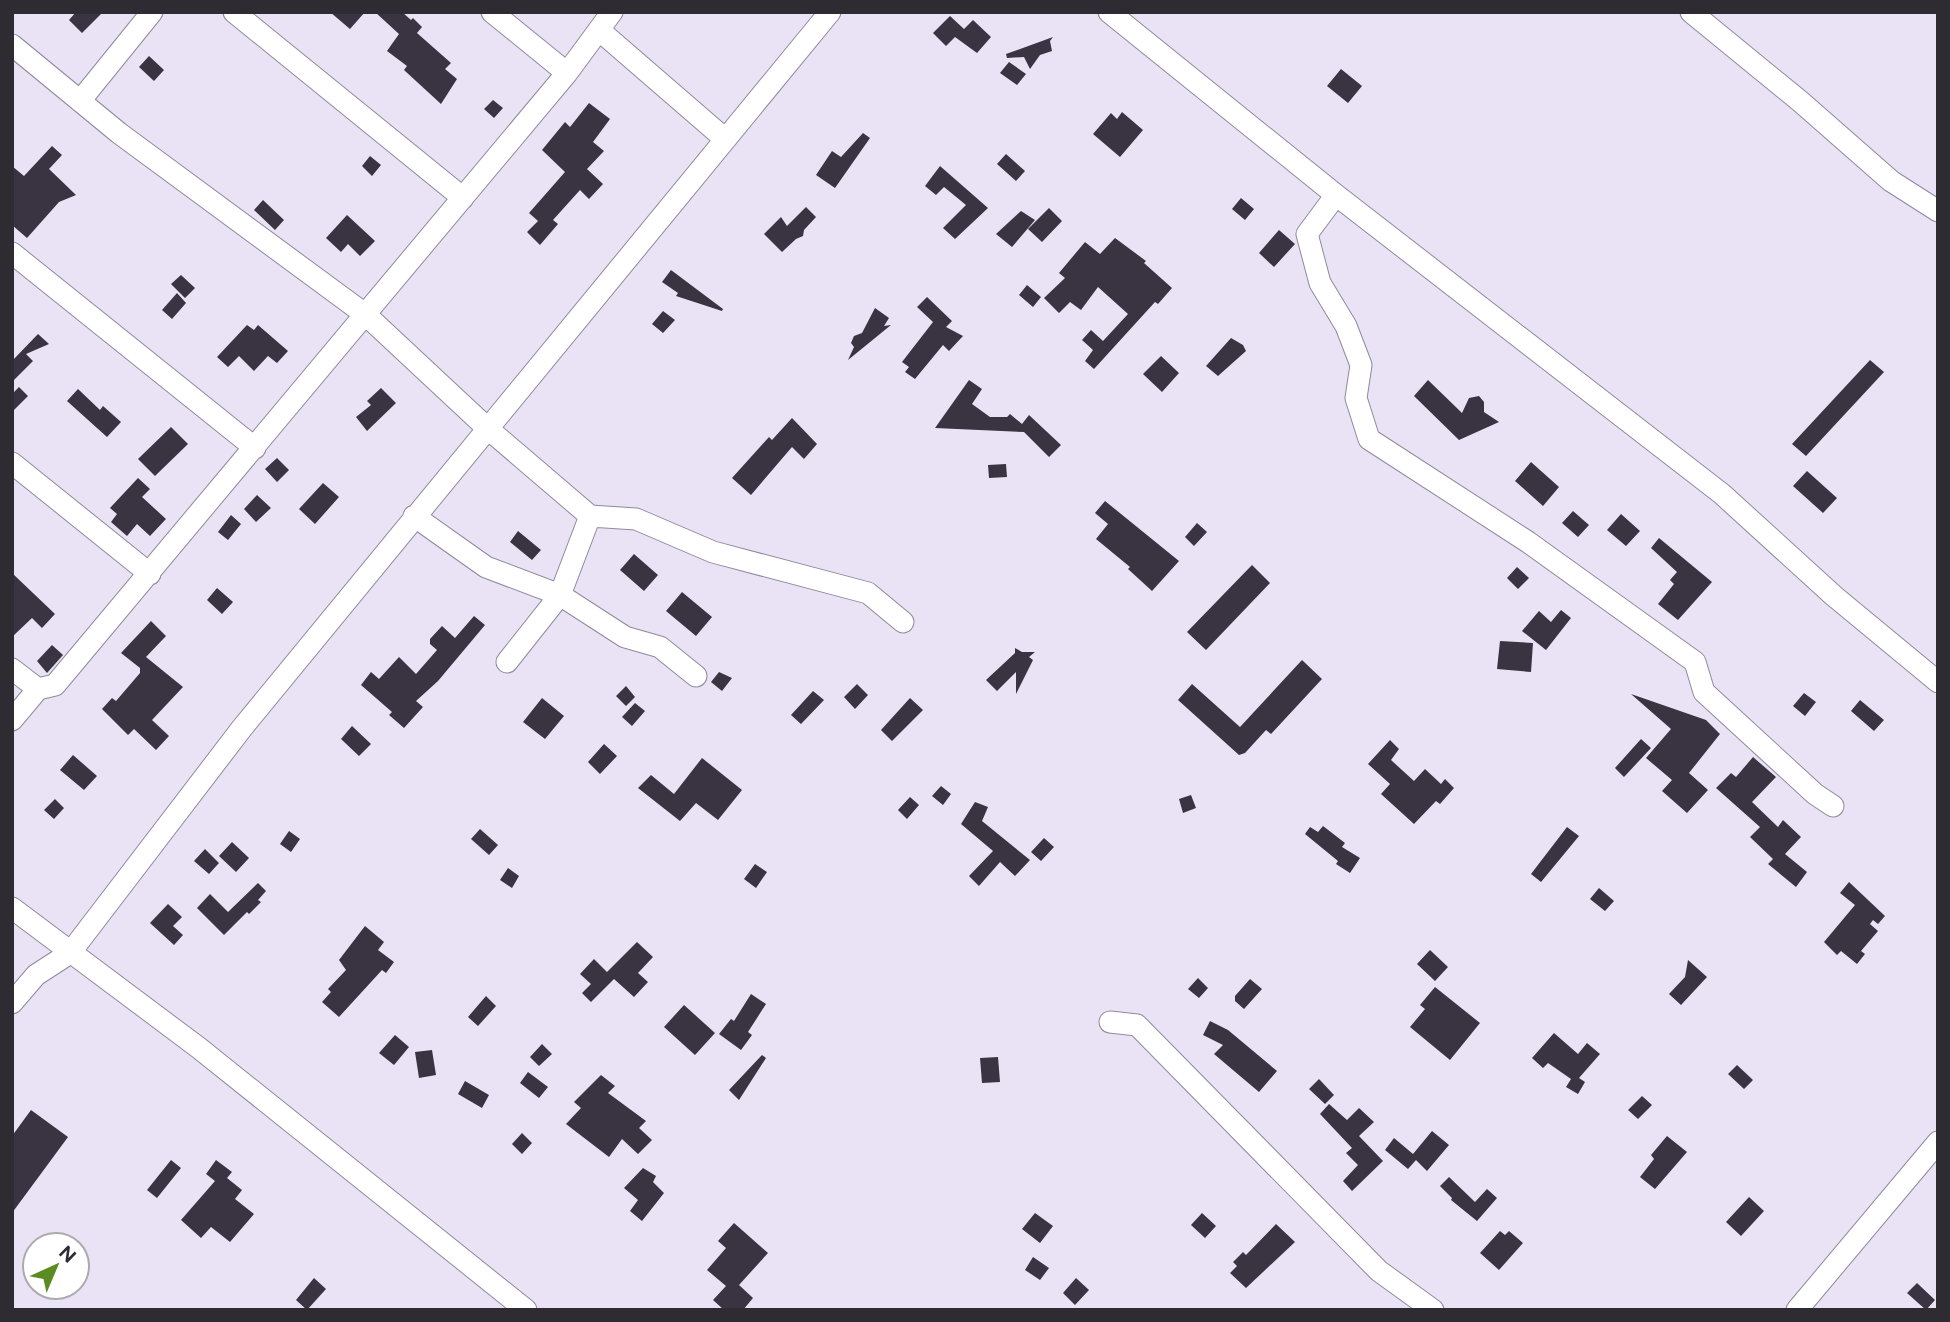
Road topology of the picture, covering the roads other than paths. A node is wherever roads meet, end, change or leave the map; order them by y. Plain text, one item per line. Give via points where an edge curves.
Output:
1 (152, 12) edge
2 (234, 12) edge
3 (492, 12) edge
4 (612, 12) edge
5 (830, 12) edge
6 (1109, 12) edge
7 (1691, 12) edge
8 (599, 30) junction
9 (12, 45) edge
10 (567, 72) junction
11 (80, 101) junction
12 (725, 139) junction
13 (1336, 195) junction
14 (463, 198) junction
15 (1938, 211) edge
16 (12, 253) edge
17 (366, 315) junction
18 (485, 428) junction
19 (256, 448) junction
20 (12, 463) edge
21 (414, 516) junction
22 (590, 516) junction
23 (150, 574) junction
24 (560, 596) junction
25 (903, 622) dead end
26 (507, 662) dead end
27 (12, 669) edge
28 (696, 676) dead end
29 (1938, 682) edge
30 (38, 689) junction
31 (12, 720) edge
32 (1833, 806) dead end
33 (12, 908) edge
34 (70, 953) junction
35 (12, 1003) edge
36 (1110, 1022) dead end
37 (1938, 1142) edge
38 (526, 1310) edge
39 (1433, 1310) edge
40 (1797, 1310) edge

1 - 11 street
2 - 14 street
3 - 10 street
4 - 8 street
5 - 12 street
6 - 13 street
7 - 15 street via 1891,181
8 - 10 street
8 - 12 street
9 - 11 street
10 - 14 street
11 - 17 street
12 - 18 street
13 - 29 street via 1722,494
13 - 32 street via 1307,234 1321,283 1346,326 1361,365 1356,398 1369,439 1528,542 1695,662 1703,692
14 - 17 street
16 - 19 street
17 - 18 street
17 - 19 street
18 - 21 street
18 - 22 street
19 - 23 street
20 - 23 street
21 - 24 street via 486,567
21 - 34 street via 242,728
22 - 24 street
22 - 25 street via 636,519 713,552 868,593
23 - 30 street via 55,685
24 - 26 street
24 - 28 street via 625,637 660,647
27 - 30 street
30 - 31 street
33 - 34 street
34 - 35 street via 36,975
34 - 38 street via 199,1048
36 - 39 street via 1137,1025 1379,1271
37 - 40 street

